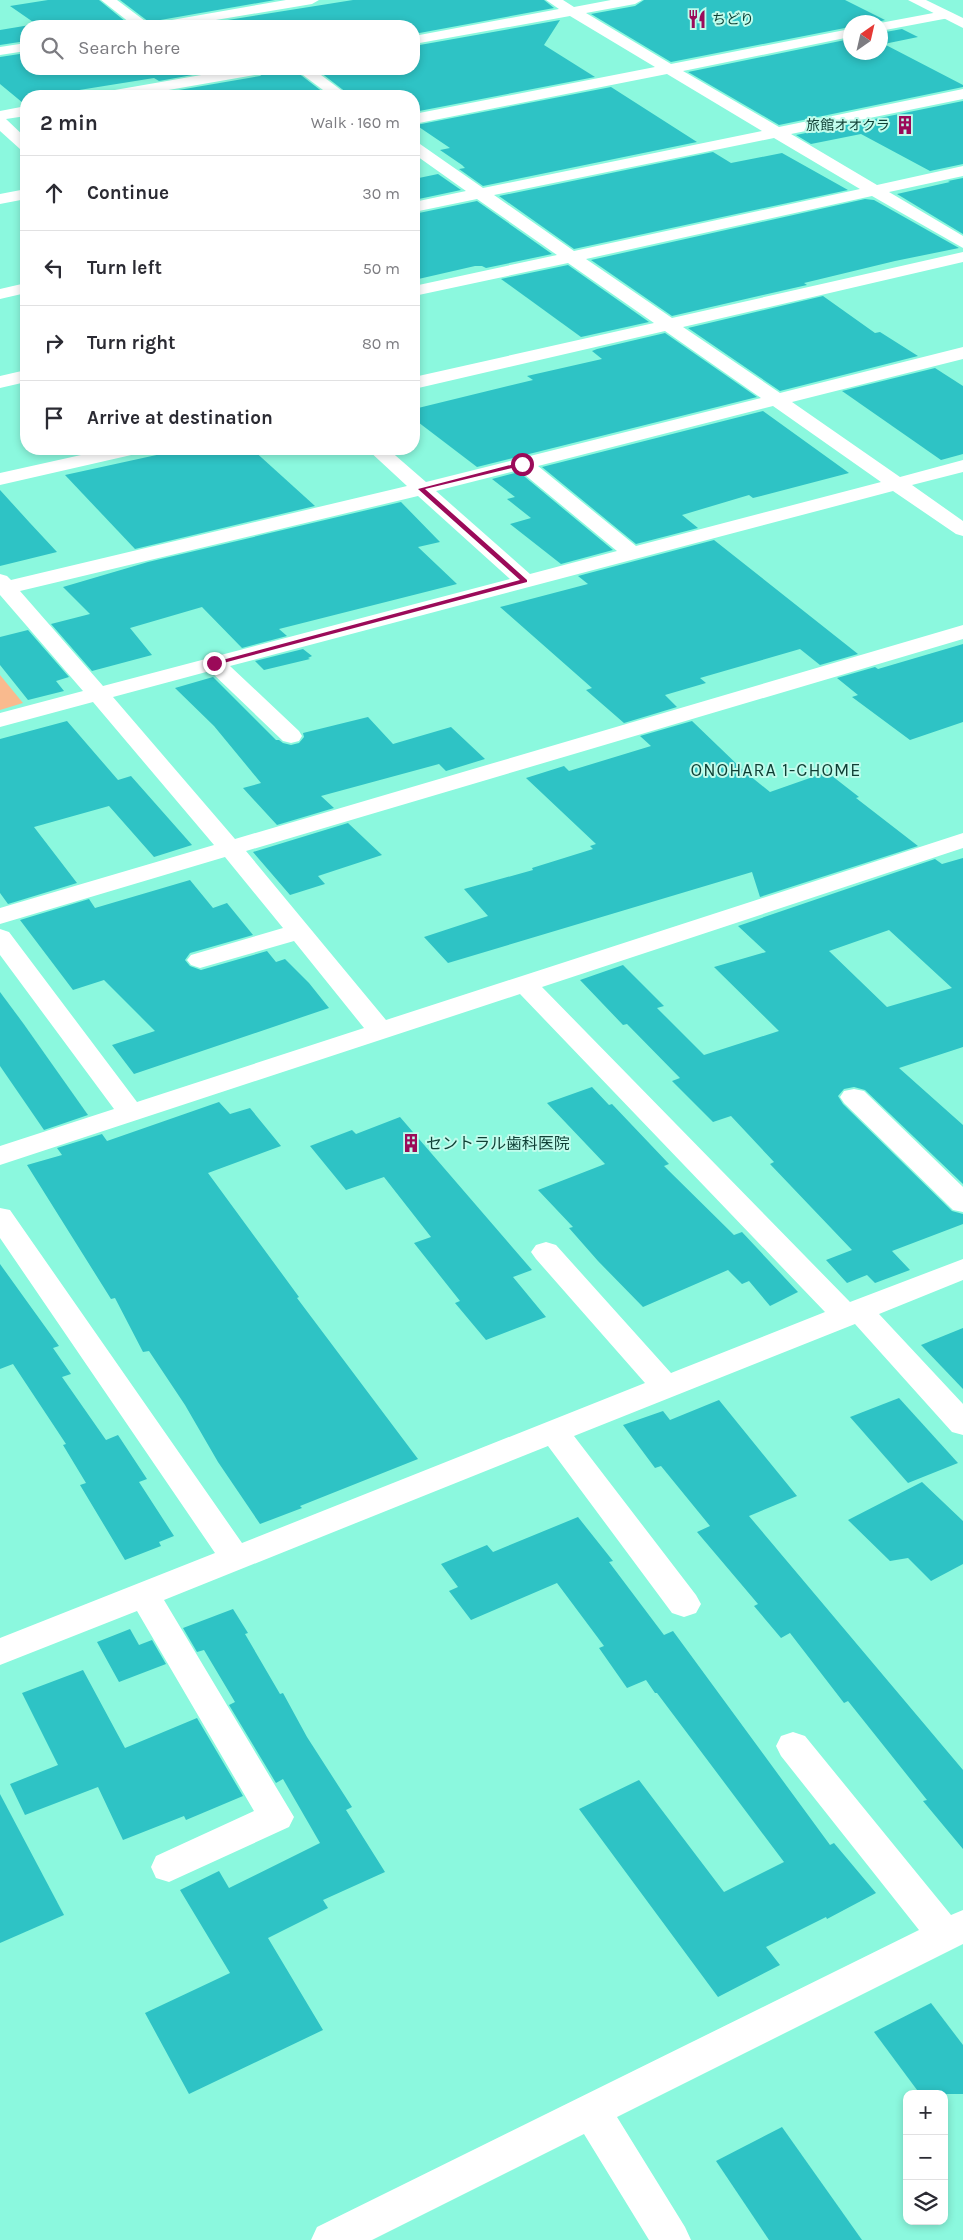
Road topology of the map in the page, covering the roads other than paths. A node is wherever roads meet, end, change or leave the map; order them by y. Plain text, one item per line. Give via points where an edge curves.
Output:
1 (108, 0) edge
2 (207, 0) edge
3 (312, 0) edge
4 (553, 0) edge
5 (634, 0) edge
6 (915, 0) edge
7 (572, 11) junction
8 (228, 14) junction
9 (944, 15) junction
10 (135, 20) edge
11 (192, 20) edge
12 (236, 20) edge
13 (963, 24) edge
14 (888, 26) edge
15 (843, 34) edge
16 (420, 39) edge
17 (20, 48) edge
18 (0, 51) edge
19 (668, 69) junction
20 (226, 75) edge
21 (311, 75) edge
22 (143, 90) edge
23 (333, 90) edge
24 (963, 94) edge
25 (20, 112) edge
26 (0, 116) edge
27 (420, 118) edge
28 (0, 122) edge
29 (776, 133) junction
30 (20, 140) edge
31 (420, 151) edge
32 (963, 171) edge
33 (874, 191) junction
34 (481, 193) junction
35 (20, 195) edge
36 (0, 199) edge
37 (420, 206) edge
38 (963, 243) edge
39 (963, 257) edge
40 (572, 258) junction
41 (20, 289) edge
42 (420, 291) edge
43 (0, 294) edge
44 (669, 325) junction
45 (963, 353) edge
46 (20, 377) edge
47 (0, 382) edge
48 (420, 382) edge
49 (777, 400) junction
50 (106, 455) edge
51 (383, 455) edge
52 (522, 464) junction
53 (963, 466) edge
54 (0, 479) edge
55 (897, 483) junction
56 (420, 489) junction
57 (963, 530) edge
58 (632, 553) junction
59 (525, 581) junction
60 (2, 586) edge
61 (963, 632) edge
62 (214, 663) junction
63 (98, 694) junction
64 (0, 720) edge
65 (291, 736) dead end
66 (963, 840) edge
67 (230, 848) junction
68 (0, 916) edge
69 (298, 932) junction
70 (0, 938) edge
71 (200, 960) dead end
72 (525, 984) junction
73 (380, 1031) junction
74 (854, 1097) dead end
75 (131, 1113) junction
76 (0, 1156) edge
77 (963, 1203) edge
78 (0, 1217) edge
79 (546, 1252) dead end
80 (963, 1269) edge
81 (853, 1313) junction
82 (667, 1388) junction
83 (963, 1424) edge
84 (554, 1432) junction
85 (236, 1559) junction
86 (144, 1595) junction
87 (684, 1604) dead end
88 (0, 1652) edge
89 (793, 1746) dead end
90 (169, 1867) dead end
91 (954, 1930) edge
92 (592, 2112) junction
93 (331, 2240) edge
94 (671, 2240) edge

1 - 10 main road
2 - 8 main road
3 - 8 main road
4 - 7 main road
5 - 7 main road
6 - 9 main road
7 - 16 main road
7 - 19 main road
8 - 11 main road
8 - 12 main road
9 - 13 main road
9 - 14 main road
15 - 19 main road
17 - 18 main road
19 - 27 main road
19 - 29 main road
20 - 22 main road
21 - 23 main road
24 - 29 main road
25 - 26 main road
28 - 30 main road
29 - 33 main road
29 - 34 main road
31 - 34 main road
32 - 33 main road
33 - 38 main road
33 - 40 main road
34 - 37 main road
34 - 40 main road
35 - 36 main road
39 - 44 main road
40 - 42 main road
40 - 44 main road
41 - 43 main road
44 - 48 main road
44 - 49 main road
45 - 49 main road
46 - 47 main road
49 - 52 main road
49 - 55 main road
50 - 54 main road
51 - 56 main road
52 - 56 main road
52 - 58 main road
53 - 55 main road
55 - 57 main road
55 - 58 main road
56 - 59 main road
56 - 60 main road
58 - 59 main road
59 - 62 main road
60 - 63 main road
61 - 67 main road
62 - 63 main road
62 - 65 main road
63 - 64 main road
63 - 67 main road
66 - 72 main road
67 - 68 main road
67 - 69 main road
69 - 71 main road
69 - 73 main road
70 - 75 main road
72 - 73 main road
72 - 81 main road
73 - 75 main road
74 - 77 main road
75 - 76 main road
78 - 85 main road
79 - 82 main road
80 - 81 main road
81 - 82 main road
81 - 83 main road
82 - 84 main road
84 - 85 main road
84 - 87 main road
85 - 86 main road
86 - 88 main road
86 - 90 main road via 276,1817
89 - 91 main road
91 - 92 main road
92 - 93 main road
92 - 94 main road

